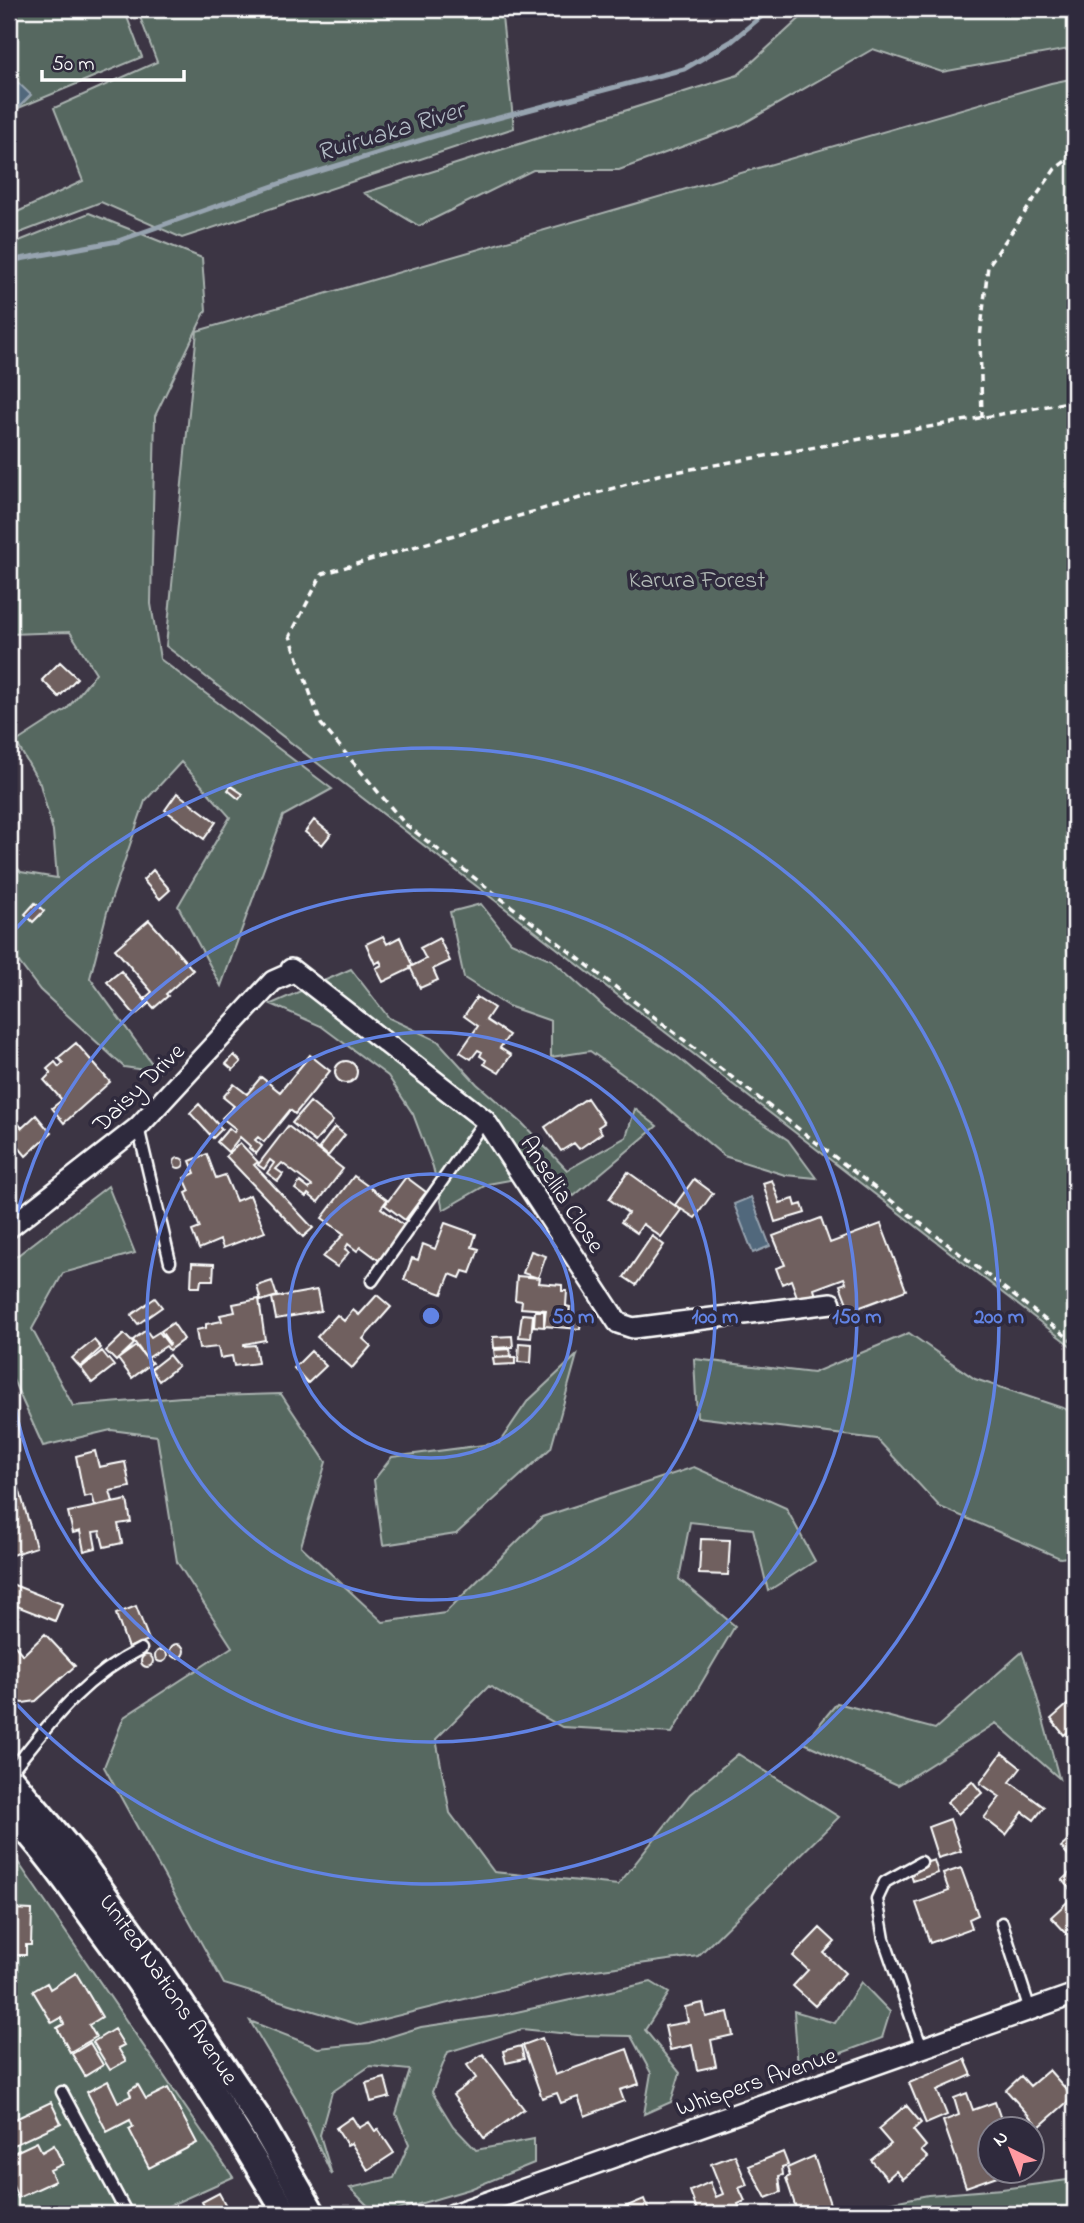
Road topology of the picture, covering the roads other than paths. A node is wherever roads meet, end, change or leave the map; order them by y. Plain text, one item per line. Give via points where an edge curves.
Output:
1 (291, 973) joint
2 (485, 1120) junction
3 (138, 1127) junction
4 (9, 1228) edge
5 (170, 1262) dead end
6 (372, 1281) dead end
7 (831, 1303) dead end
8 (141, 1649) dead end
9 (9, 1775) edge
10 (9, 1811) edge
11 (921, 1862) dead end
12 (1002, 1923) dead end
13 (1075, 1994) edge
14 (1030, 2010) junction
15 (922, 2049) junction
16 (62, 2092) dead end
17 (127, 2214) edge
18 (286, 2214) edge
19 (313, 2214) edge
20 (453, 2214) edge

1 - 2 street, Ansellia Close via 290,969
1 - 3 street, Daisy Drive via 273,981
2 - 6 lane
2 - 7 street, Ansellia Close via 618,1323 633,1328
3 - 4 street, Daisy Drive
3 - 5 lane
8 - 9 lane via 114,1663 68,1701
9 - 19 street, United Nations Avenue via 83,1865 157,1968 258,2118
10 - 18 street, United Nations Avenue via 131,1969 223,2107
11 - 15 lane via 885,1882 877,1899 884,1939
12 - 14 lane
13 - 14 street, Whispers Avenue
14 - 15 street, Whispers Avenue
15 - 20 street, Whispers Avenue
16 - 17 lane

